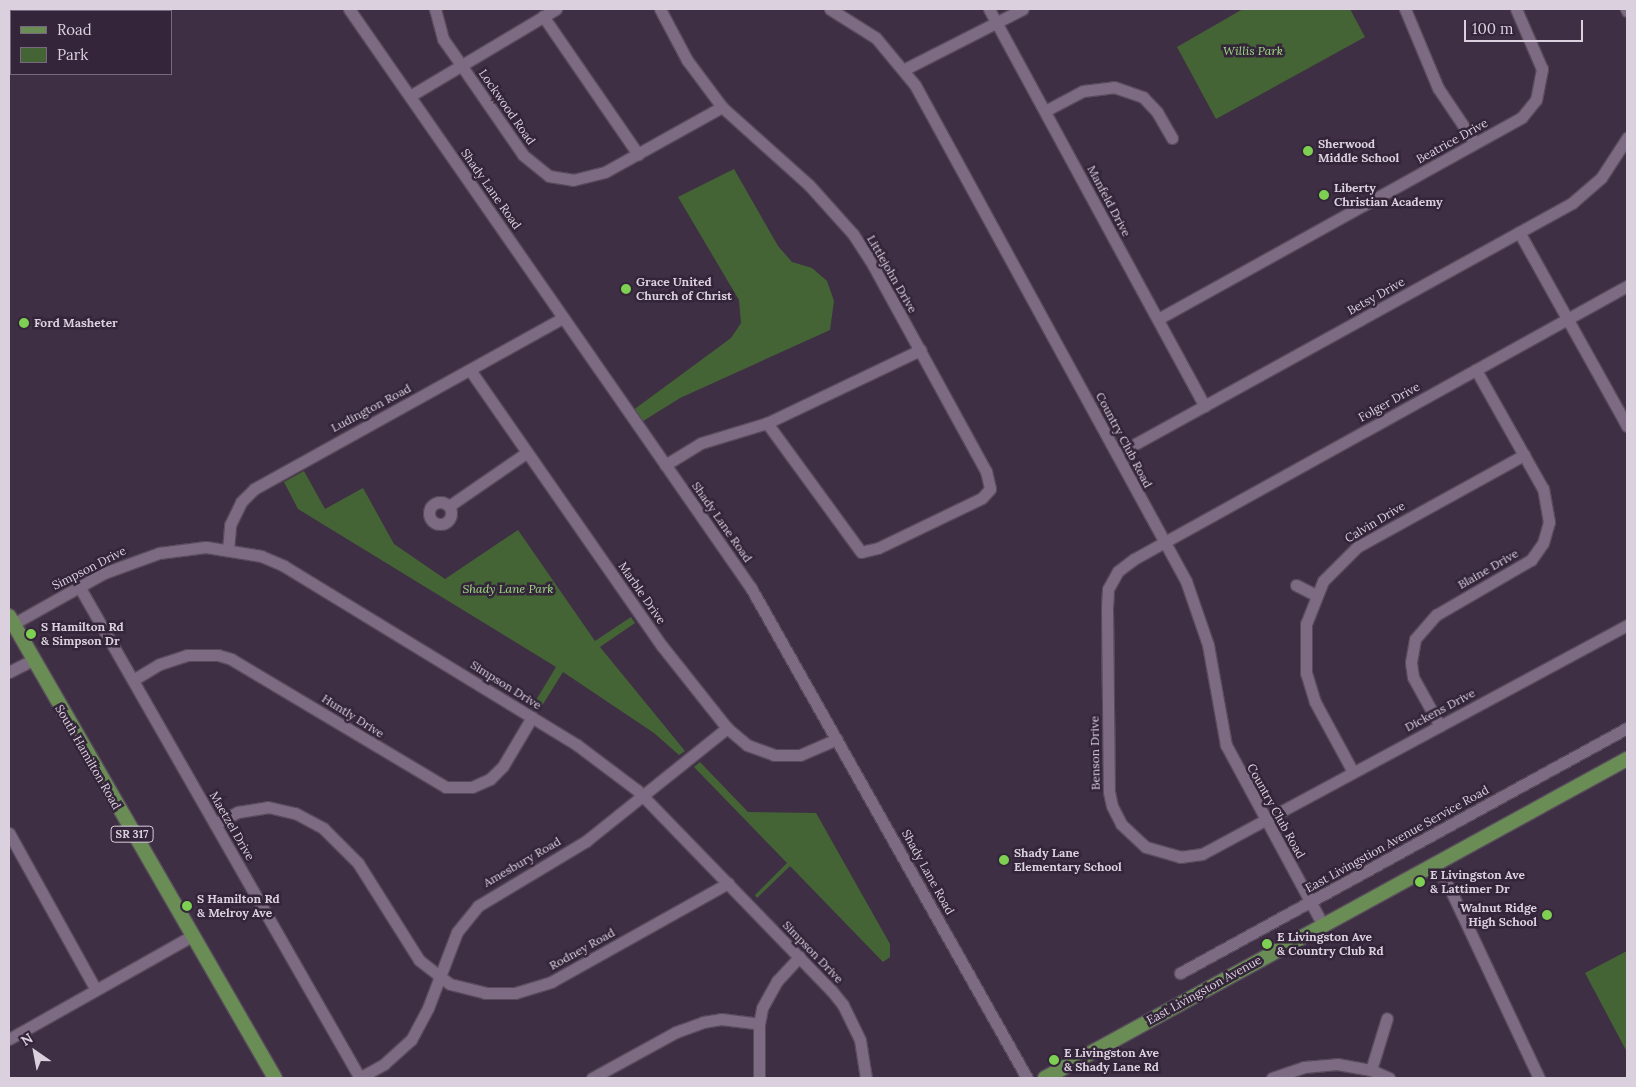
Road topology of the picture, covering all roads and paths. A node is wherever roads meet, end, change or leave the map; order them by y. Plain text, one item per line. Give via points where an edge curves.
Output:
1 (349, 9) edge
2 (435, 9) edge
3 (556, 9) edge
4 (660, 9) edge
5 (830, 9) edge
6 (989, 9) edge
7 (1023, 9) edge
8 (1405, 9) edge
9 (1516, 9) edge
10 (543, 16) junction
11 (996, 22) junction
12 (461, 65) junction
13 (905, 69) junction
14 (410, 96) junction
15 (722, 107) junction
16 (1045, 111) junction
17 (1172, 138) dead end
18 (1627, 138) edge
19 (1476, 143) junction
20 (638, 154) junction
21 (1520, 232) junction
22 (1627, 286) edge
23 (562, 318) junction
24 (1158, 319) junction
25 (1568, 319) junction
26 (920, 350) junction
27 (470, 370) junction
28 (1476, 370) junction
29 (1206, 406) junction
30 (767, 423) junction
31 (1627, 426) edge
32 (526, 453) junction
33 (1117, 454) junction
34 (1524, 455) junction
35 (665, 465) junction
36 (449, 506) dead end
37 (1164, 543) junction
38 (228, 550) junction
39 (1296, 585) dead end
40 (80, 588) junction
41 (1316, 595) junction
42 (11, 620) edge
43 (1627, 624) edge
44 (32, 660) junction
45 (9, 672) edge
46 (133, 680) junction
47 (532, 717) junction
48 (1440, 726) junction
49 (728, 728) junction
50 (1627, 728) edge
51 (838, 738) junction
52 (1627, 759) edge
53 (1353, 772) junction
54 (643, 796) junction
55 (1266, 820) junction
56 (215, 824) junction
57 (9, 833) edge
58 (1435, 865) junction
59 (728, 883) junction
60 (1310, 903) junction
61 (1323, 925) junction
62 (192, 936) junction
63 (799, 957) junction
64 (1180, 974) dead end
65 (439, 978) junction
66 (96, 990) junction
67 (1387, 1018) dead end
68 (759, 1024) junction
69 (9, 1039) edge
70 (1371, 1070) junction
71 (275, 1078) edge
72 (359, 1078) edge
73 (592, 1078) edge
74 (759, 1078) edge
75 (866, 1078) edge
76 (1027, 1078) edge
77 (1045, 1078) edge
78 (1272, 1078) edge
79 (1389, 1078) edge
80 (1539, 1078) edge

1 - 14 street, Shady Lane Road
2 - 12 street, Lockwood Road via 443,40
3 - 10 street
4 - 15 street, Littlejohn Drive via 688,60
5 - 13 street, Country Club Road via 876,38
6 - 11 street, Manfeld Drive
7 - 11 street
8 - 19 street via 1438,88
9 - 19 street, Beatrice Drive via 1539,55 1542,69 1540,90 1522,117
10 - 12 street
10 - 20 street
11 - 13 street
11 - 16 street, Manfeld Drive
12 - 14 street
12 - 20 street, Lockwood Road via 523,155 549,176 584,179
13 - 33 street, Country Club Road
14 - 23 street, Shady Lane Road
15 - 20 street, Lockwood Road
15 - 26 street, Littlejohn Drive via 809,185 853,234
16 - 17 street via 1083,91 1114,86 1146,101 1157,112
16 - 24 street, Manfeld Drive
18 - 21 street, Betsy Drive via 1611,166 1586,192
19 - 24 street, Beatrice Drive
21 - 25 street
21 - 29 street, Betsy Drive
22 - 25 street, Folger Drive
23 - 27 street, Ludington Road
23 - 35 street, Shady Lane Road
24 - 29 street, Manfeld Drive
25 - 28 street, Folger Drive
25 - 31 street
26 - 30 street
26 - 30 street, Littlejohn Drive via 989,477 990,489 974,502 878,548 860,552
27 - 32 street, Marble Drive
27 - 38 street, Ludington Road via 254,489 241,502 234,516
28 - 34 street, Blaine Drive
28 - 37 street, Folger Drive
29 - 33 street, Betsy Drive
30 - 35 street via 701,443
32 - 36 street
32 - 49 street, Marble Drive via 662,646
33 - 37 street, Country Club Road
34 - 41 street, Calvin Drive via 1357,547 1338,563
34 - 48 street, Blaine Drive via 1542,489 1548,512 1546,532 1538,551 1518,569 1429,620 1412,647 1413,677
35 - 51 street, Shady Lane Road via 751,588
37 - 55 street, Country Club Road via 1186,581 1200,615 1226,745
37 - 55 street, Benson Drive via 1126,564 1108,590 1109,792 1115,814 1142,844 1180,857 1213,850
38 - 40 street, Simpson Drive via 185,548 159,552 134,560
38 - 47 street, Simpson Drive via 261,556 284,566
39 - 41 street
40 - 42 street, Simpson Drive
40 - 46 street, Maetzel Drive
41 - 53 street, Calvin Drive via 1304,640 1306,673 1315,702
42 - 44 main road, South Hamilton Road / SR 317
43 - 48 street, Dickens Drive
44 - 45 street
44 - 62 main road, South Hamilton Road / SR 317
46 - 47 street, Huntly Drive via 160,664 187,655 218,655 231,659 446,787 472,786 490,779 503,766
46 - 56 street, Maetzel Drive
47 - 54 street, Simpson Drive via 608,766
48 - 53 street, Dickens Drive
49 - 51 street, Marble Drive via 747,745 774,755 800,754
49 - 54 street, Amesbury Road
50 - 60 street, East Livingstion Avenue Service Road
51 - 76 street, Shady Lane Road
52 - 58 main road, East Livingston Avenue
53 - 55 street, Dickens Drive
54 - 59 street, Simpson Drive
54 - 65 street, Amesbury Road via 586,841 478,906 457,932
55 - 60 street, Country Club Road
56 - 65 street via 238,812 268,807 295,813 322,828 358,863 410,950
56 - 72 street, Maetzel Drive
57 - 66 street
58 - 61 main road, East Livingston Avenue
58 - 80 street via 1450,889
59 - 63 street, Simpson Drive
59 - 65 street, Rodney Road via 530,990 485,993
60 - 61 street, Country Club Road
60 - 64 street, East Livingstion Avenue Service Road
61 - 77 main road, East Livingston Avenue
62 - 66 street
62 - 71 main road, South Hamilton Road / SR 317
63 - 68 street via 769,993
63 - 75 street, Simpson Drive via 832,990 848,1014 860,1040
65 - 72 street, Amesbury Road via 411,1040 384,1064
66 - 69 street
67 - 70 street
68 - 73 street via 721,1019 688,1027
68 - 74 street
70 - 78 street via 1322,1064
70 - 79 street

